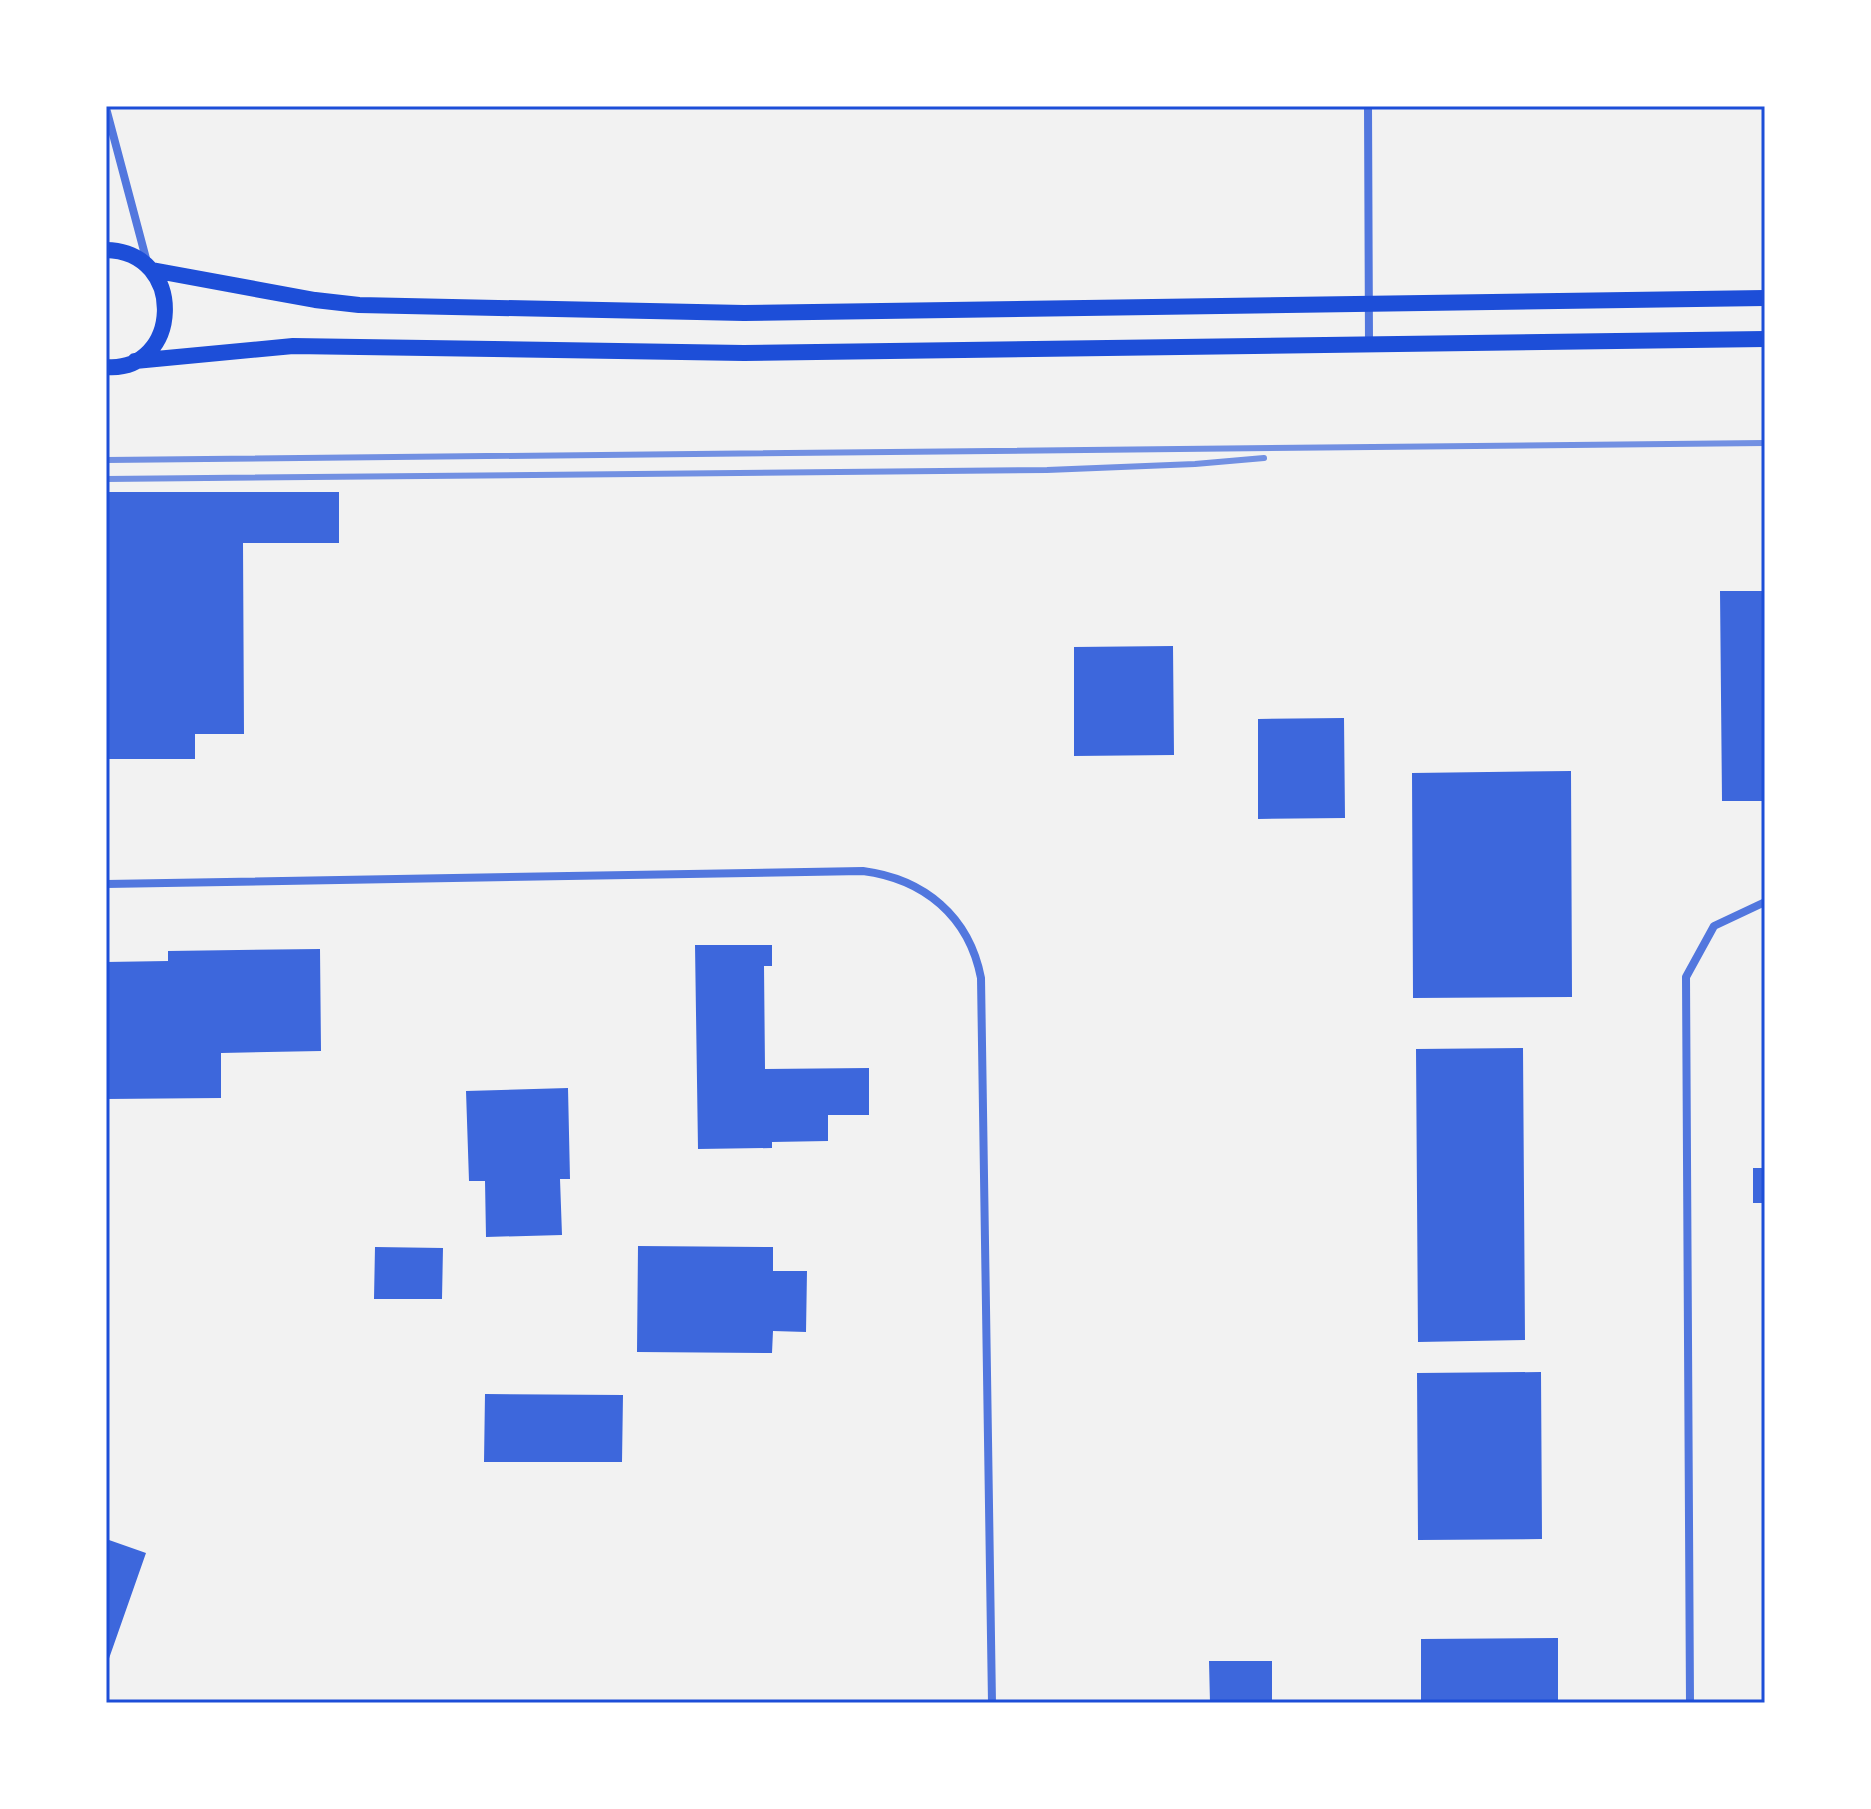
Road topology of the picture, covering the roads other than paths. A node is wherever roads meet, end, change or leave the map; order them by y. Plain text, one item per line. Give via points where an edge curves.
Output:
1 (1368, 106) edge
2 (106, 108) edge
3 (106, 250) edge
4 (150, 268) junction
5 (1765, 298) edge
6 (1369, 304) junction
7 (1765, 339) edge
8 (1369, 344) junction
9 (135, 361) junction
10 (106, 367) edge
11 (106, 884) edge
12 (1765, 902) edge
13 (992, 1703) edge
14 (1690, 1703) edge

1 - 6 street
2 - 4 street
3 - 4 main road via 131,254
4 - 6 main road via 359,305 744,313
4 - 9 main road via 163,288 167,310 162,331
5 - 6 main road
6 - 8 street
7 - 8 main road
8 - 9 main road via 744,353 306,345
9 - 10 main road
11 - 13 street via 863,871 905,880 941,903 967,937 981,978
12 - 14 street via 1714,926 1686,977

